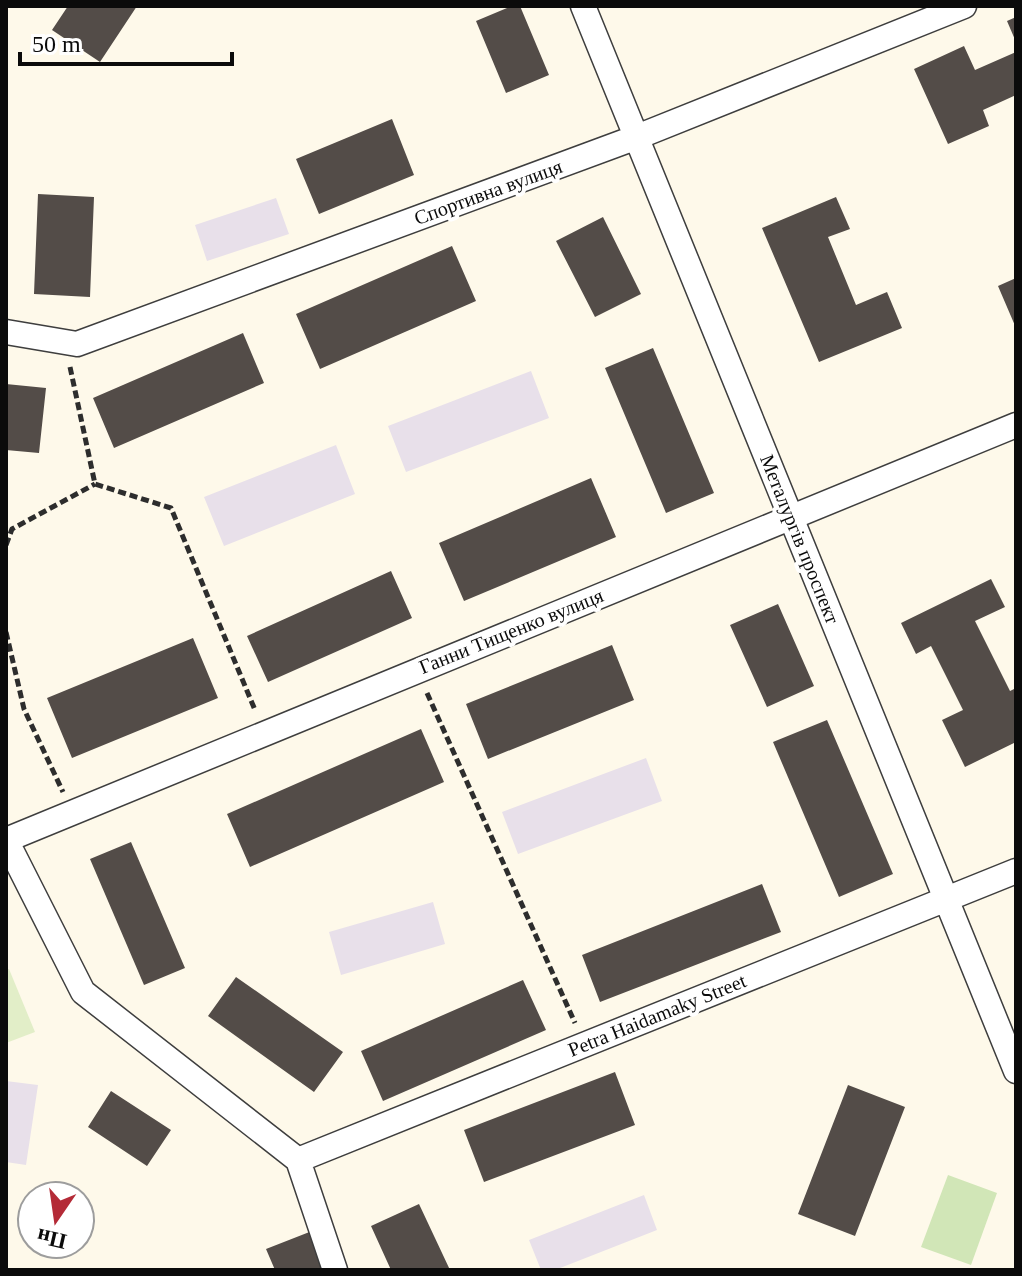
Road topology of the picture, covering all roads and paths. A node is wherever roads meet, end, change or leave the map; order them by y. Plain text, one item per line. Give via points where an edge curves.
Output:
1 (583, 6) edge
2 (964, 6) edge
3 (637, 137) junction
4 (6, 332) edge
5 (65, 342) junction
6 (1016, 425) edge
7 (95, 484) junction
8 (790, 516) junction
9 (6, 545) edge
10 (6, 632) edge
11 (417, 670) junction
12 (264, 733) junction
13 (73, 812) junction
14 (6, 840) edge
15 (1016, 871) edge
16 (946, 899) junction
17 (585, 1044) junction
18 (1016, 1071) edge
19 (298, 1160) junction
20 (335, 1270) edge

1 - 3 street, Металургів проспект
2 - 3 street, Спортивна вулиця
3 - 5 street, Спортивна вулиця via 77,344
3 - 8 street, Металургів проспект
4 - 5 street, Спортивна вулиця
5 - 7 path
6 - 8 street, Ганни Тищенко вулиця
7 - 9 path via 12,529
7 - 12 path via 171,508
8 - 11 street, Ганни Тищенко вулиця
8 - 16 street, Металургів проспект
10 - 13 path via 24,709
11 - 12 street, Ганни Тищенко вулиця
11 - 17 path
12 - 13 street, Ганни Тищенко вулиця
13 - 14 street, Ганни Тищенко вулиця
14 - 19 street via 83,992
15 - 16 street, Petra Haidamaky Street
16 - 17 street, Petra Haidamaky Street
16 - 18 street, Металургів проспект
17 - 19 street, Petra Haidamaky Street
19 - 20 street

